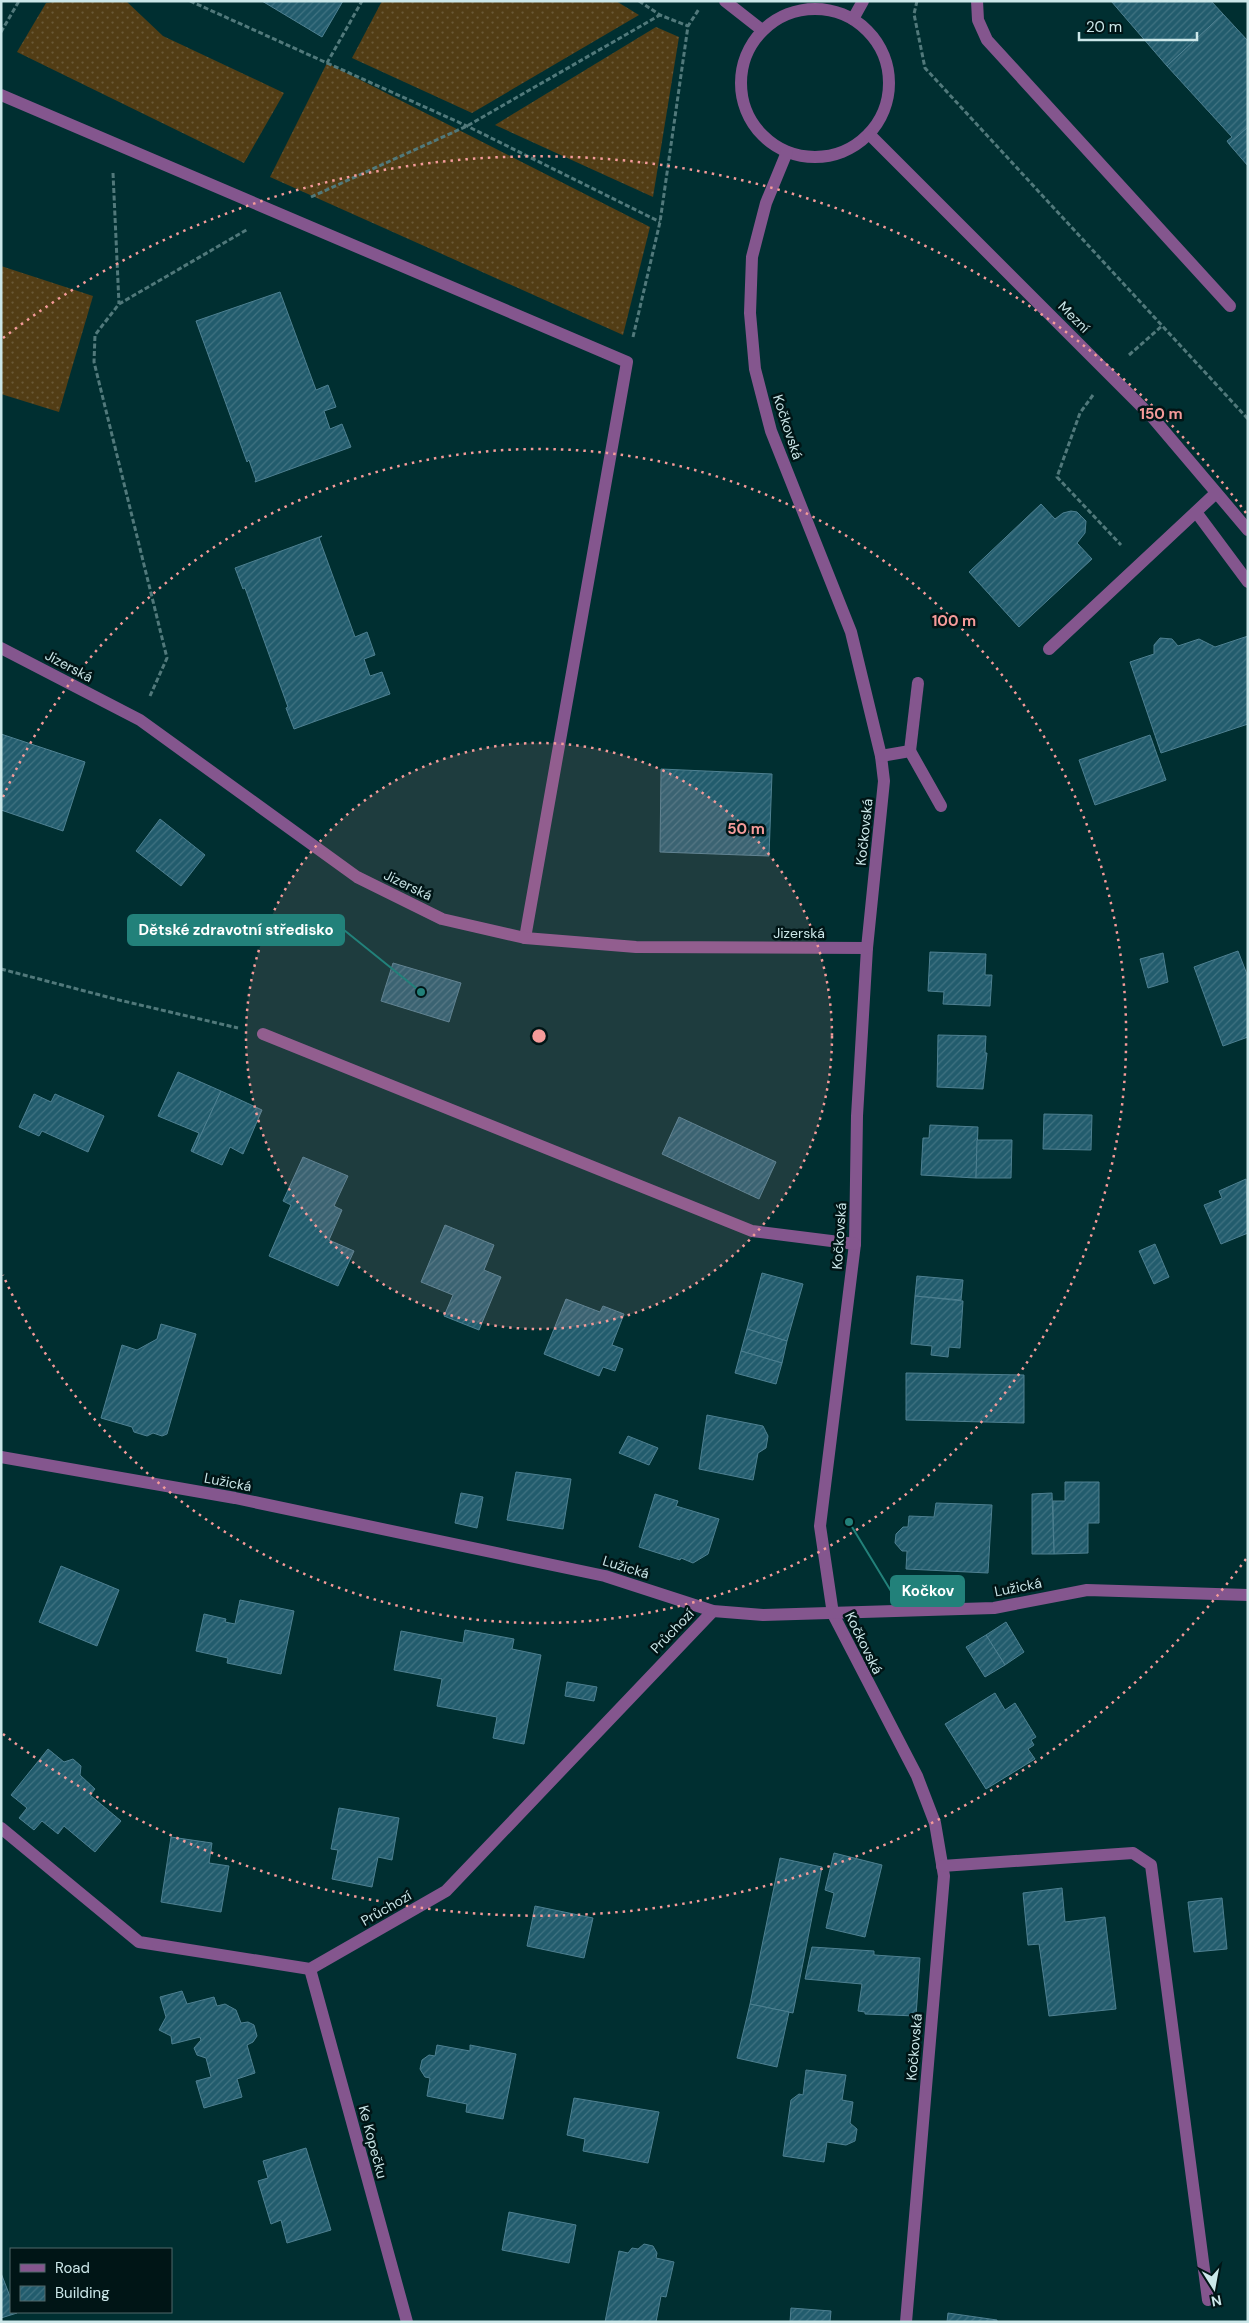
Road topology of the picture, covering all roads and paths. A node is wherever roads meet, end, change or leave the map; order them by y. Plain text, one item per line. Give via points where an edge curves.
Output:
1 (19, 1) edge
2 (190, 1) edge
3 (362, 1) edge
4 (639, 1) edge
5 (703, 1) edge
6 (725, 1) edge
7 (863, 1) edge
8 (917, 1) edge
9 (977, 1) edge
10 (660, 15) junction
11 (853, 19) junction
12 (688, 26) junction
13 (762, 30) junction
14 (1, 32) edge
15 (327, 63) junction
16 (1, 95) edge
17 (467, 126) junction
18 (869, 134) junction
19 (111, 142) junction
20 (787, 152) junction
21 (276, 213) junction
22 (660, 222) junction
23 (119, 304) junction
24 (1230, 306) dead end
25 (1162, 326) junction
26 (627, 362) junction
27 (1108, 372) junction
28 (1248, 419) edge
29 (1216, 493) junction
30 (1196, 512) junction
31 (1248, 530) edge
32 (1139, 565) junction
33 (1248, 582) edge
34 (1, 648) edge
35 (1049, 649) dead end
36 (918, 683) dead end
37 (140, 720) junction
38 (910, 751) junction
39 (882, 756) junction
40 (941, 806) dead end
41 (525, 938) junction
42 (867, 948) junction
43 (1, 969) edge
44 (263, 1034) joint
45 (855, 1244) junction
46 (1, 1457) edge
47 (1248, 1595) edge
48 (713, 1610) junction
49 (833, 1614) junction
50 (1, 1828) edge
51 (942, 1866) junction
52 (310, 1969) junction
53 (1208, 2300) dead end
54 (407, 2322) edge
55 (906, 2322) edge

1 - 14 path
2 - 15 path
3 - 15 path
4 - 10 path
5 - 12 path
6 - 13 street
7 - 11 street
8 - 25 path via 914,14 925,68
9 - 24 street via 978,20 987,40
10 - 12 path
10 - 17 path
11 - 13 street via 818,8 798,10
11 - 18 street via 872,34 884,55 890,77 888,100
12 - 22 path
13 - 20 street via 744,60 740,78 742,99 758,132
15 - 17 path
16 - 19 street
17 - 21 path
17 - 22 path
18 - 20 street via 845,151 825,156 806,157
18 - 27 street, Mezní
19 - 21 street
19 - 23 path
20 - 39 street, Kočkovská via 766,203 752,257 750,313 755,369 771,431 851,632
21 - 23 path
21 - 26 street
22 - 26 path
23 - 37 path via 96,336 94,362 167,658
25 - 27 path
25 - 28 path
26 - 41 street
27 - 29 street, Mezní via 1153,418
27 - 32 path via 1080,413 1058,477
29 - 30 street
29 - 31 street, Mezní
30 - 32 street
30 - 33 street
32 - 35 street
34 - 37 street, Jizerská
36 - 38 street
37 - 41 street, Jizerská via 356,877 442,919
38 - 39 street
38 - 40 street
39 - 42 street, Kočkovská via 884,781
41 - 42 street, Jizerská via 636,948
42 - 45 street, Kočkovská via 857,1116
43 - 44 path
44 - 45 street via 752,1231
45 - 49 street, Kočkovská via 820,1526
46 - 48 street, Lužická via 235,1498 605,1576
47 - 49 street, Lužická via 1087,1590 994,1608
48 - 49 street, Lužická via 763,1615
48 - 52 street, Průchozí via 446,1891
49 - 51 street, Kočkovská via 917,1776 935,1823
50 - 52 street via 139,1942
51 - 53 street via 1133,1853 1151,1865
51 - 55 street, Kočkovská via 944,1876
52 - 54 street, Ke Kopečku

